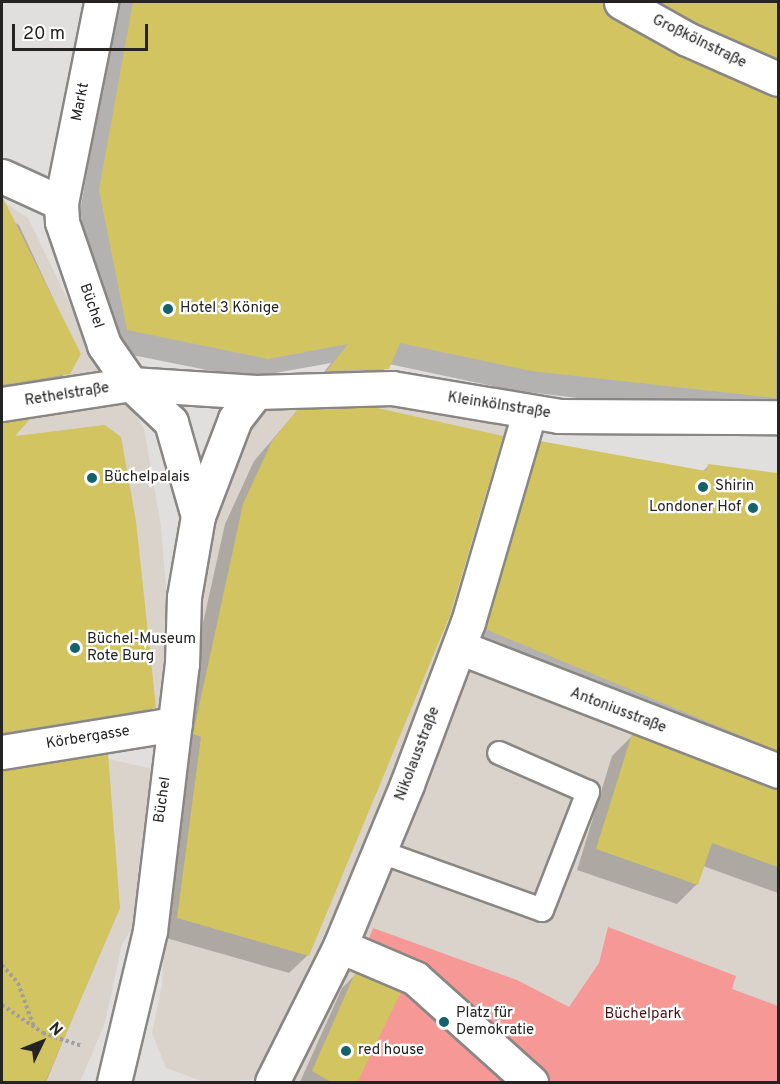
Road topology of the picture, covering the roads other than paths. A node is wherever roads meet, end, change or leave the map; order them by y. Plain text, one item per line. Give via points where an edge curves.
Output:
1 (101, 2) edge
2 (621, 2) edge
3 (778, 79) edge
4 (2, 176) edge
5 (62, 213) junction
6 (131, 384) junction
7 (256, 392) junction
8 (2, 404) edge
9 (529, 413) junction
10 (778, 417) edge
11 (198, 516) junction
12 (459, 647) junction
13 (175, 724) junction
14 (2, 752) edge
15 (499, 753) dead end
16 (778, 771) edge
17 (381, 852) junction
18 (340, 946) junction
19 (118, 1069) edge
20 (272, 1083) edge
21 (531, 1083) edge

1 - 5 street, Markt
2 - 3 street, Großkölnstraße via 687,39
4 - 5 street
5 - 6 street, Büchel via 104,345
6 - 7 street
6 - 8 street, Rethelstraße
6 - 11 street, Büchel via 171,422
7 - 9 street, Kleinkölnstraße via 392,388
7 - 11 street, Büchel via 236,419
9 - 10 street, Kleinkölnstraße
9 - 12 street, Nikolausstraße
11 - 13 street, Büchel via 184,597
12 - 16 street, Antoniusstraße
12 - 17 street, Nikolausstraße
13 - 14 street, Körbergasse
13 - 19 street, Büchel via 150,931
15 - 17 lane via 588,792 542,910
17 - 18 street, Nikolausstraße
18 - 20 street, Nikolausstraße
18 - 21 street via 416,978

